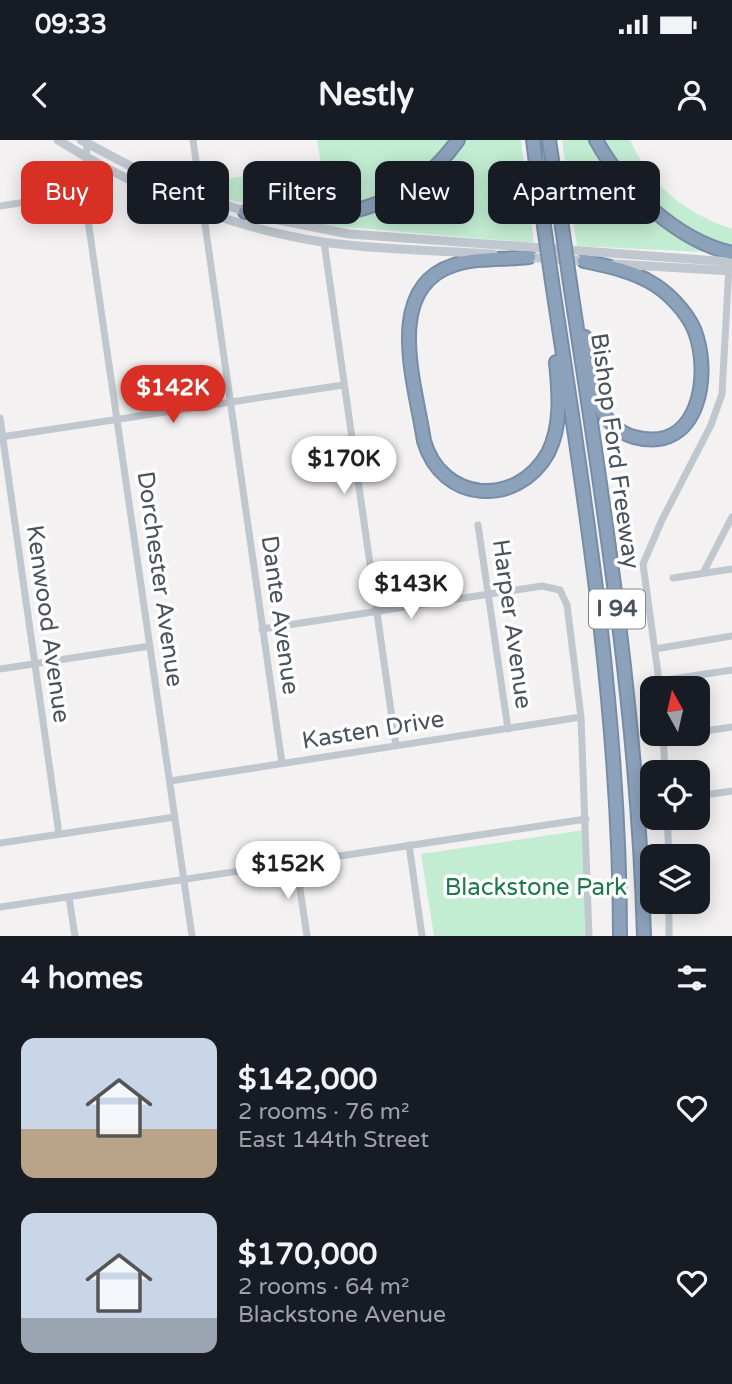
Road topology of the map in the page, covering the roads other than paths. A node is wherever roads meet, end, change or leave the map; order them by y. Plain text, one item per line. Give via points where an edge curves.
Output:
1 (58, 140) edge
2 (193, 140) edge
3 (458, 140) edge
4 (533, 140) edge
5 (550, 140) edge
6 (596, 140) edge
7 (84, 142) edge
8 (86, 157) junction
9 (86, 161) edge
10 (196, 161) edge
11 (127, 164) edge
12 (127, 178) edge
13 (21, 203) edge
14 (0, 206) edge
15 (361, 209) edge
16 (229, 216) edge
17 (89, 224) edge
18 (205, 224) edge
19 (302, 224) edge
20 (324, 242) junction
21 (529, 257) junction
22 (584, 261) junction
23 (731, 264) edge
24 (571, 290) junction
25 (554, 299) junction
26 (343, 385) junction
27 (230, 402) junction
28 (0, 418) edge
29 (117, 420) junction
30 (1, 437) edge
31 (732, 517) edge
32 (478, 525) dead end
33 (732, 569) edge
34 (703, 573) junction
35 (673, 578) dead end
36 (489, 595) junction
37 (375, 612) junction
38 (262, 629) junction
39 (732, 636) edge
40 (150, 646) junction
41 (655, 649) junction
42 (35, 663) junction
43 (0, 669) edge
44 (732, 670) edge
45 (658, 676) edge
46 (701, 676) edge
47 (582, 718) junction
48 (732, 727) edge
49 (508, 729) junction
50 (710, 730) edge
51 (396, 746) junction
52 (282, 763) junction
53 (170, 781) junction
54 (732, 791) edge
55 (710, 794) edge
56 (175, 817) junction
57 (586, 819) junction
58 (59, 834) junction
59 (0, 843) edge
60 (409, 845) junction
61 (296, 862) junction
62 (184, 879) junction
63 (69, 897) junction
64 (0, 907) edge
65 (669, 914) edge
66 (75, 936) edge
67 (192, 936) edge
68 (307, 936) edge
69 (422, 936) edge
70 (589, 936) edge
71 (620, 936) edge
72 (644, 936) edge
73 (669, 936) edge

1 - 8 street
2 - 10 street, Dante Avenue
3 - 15 highway via 426,176
4 - 25 highway, Bishop Ford Freeway / I 94, bridge
5 - 24 highway, Bishop Ford Freeway / I 94, bridge
6 - 23 highway via 634,192
7 - 8 street, Dorchester Avenue
7 - 11 street
8 - 9 street, Dorchester Avenue
8 - 12 street
13 - 14 street
16 - 20 street via 263,230
17 - 29 street, Dorchester Avenue
18 - 27 street, Dante Avenue
19 - 23 street via 349,234
20 - 21 street
20 - 26 street
21 - 22 street
21 - 25 highway via 453,265 429,279 412,304 408,338 424,441 444,476 463,487 510,489 537,468 548,451 559,407
22 - 23 street
22 - 24 highway via 631,272 652,283 676,302 693,326 700,350 701,390 699,404 679,429 645,440 626,435 611,424 601,409
23 - 41 street via 722,394 643,564
24 - 72 highway, Bishop Ford Freeway / I 94 via 625,663
25 - 71 highway, Bishop Ford Freeway / I 94 via 605,644 616,781
26 - 27 street
26 - 37 street
27 - 29 street
27 - 38 street, Dante Avenue
28 - 30 street, Kenwood Avenue
29 - 30 street
29 - 40 street, Dorchester Avenue
30 - 42 street, Kenwood Avenue
31 - 34 street
32 - 36 street, Harper Avenue
33 - 34 street
34 - 35 street
36 - 37 street
36 - 47 street via 542,586 560,590 567,605
36 - 49 street, Harper Avenue
37 - 38 street
37 - 51 street
38 - 52 street, Dante Avenue
39 - 41 street
40 - 42 street
40 - 53 street, Dorchester Avenue
41 - 45 street
42 - 43 street
42 - 58 street, Kenwood Avenue
44 - 46 street
47 - 49 street, Kasten Drive
47 - 57 street
48 - 50 street
49 - 51 street, Kasten Drive
51 - 52 street, Kasten Drive
52 - 53 street, Kasten Drive
53 - 56 street, Dorchester Avenue
54 - 55 street
56 - 58 street
56 - 62 street, Dorchester Avenue
57 - 60 street
57 - 70 street
58 - 59 street
60 - 61 street
60 - 69 street
61 - 62 street
61 - 68 street
62 - 63 street
62 - 67 street, Dorchester Avenue
63 - 64 street
63 - 66 street
65 - 73 street

